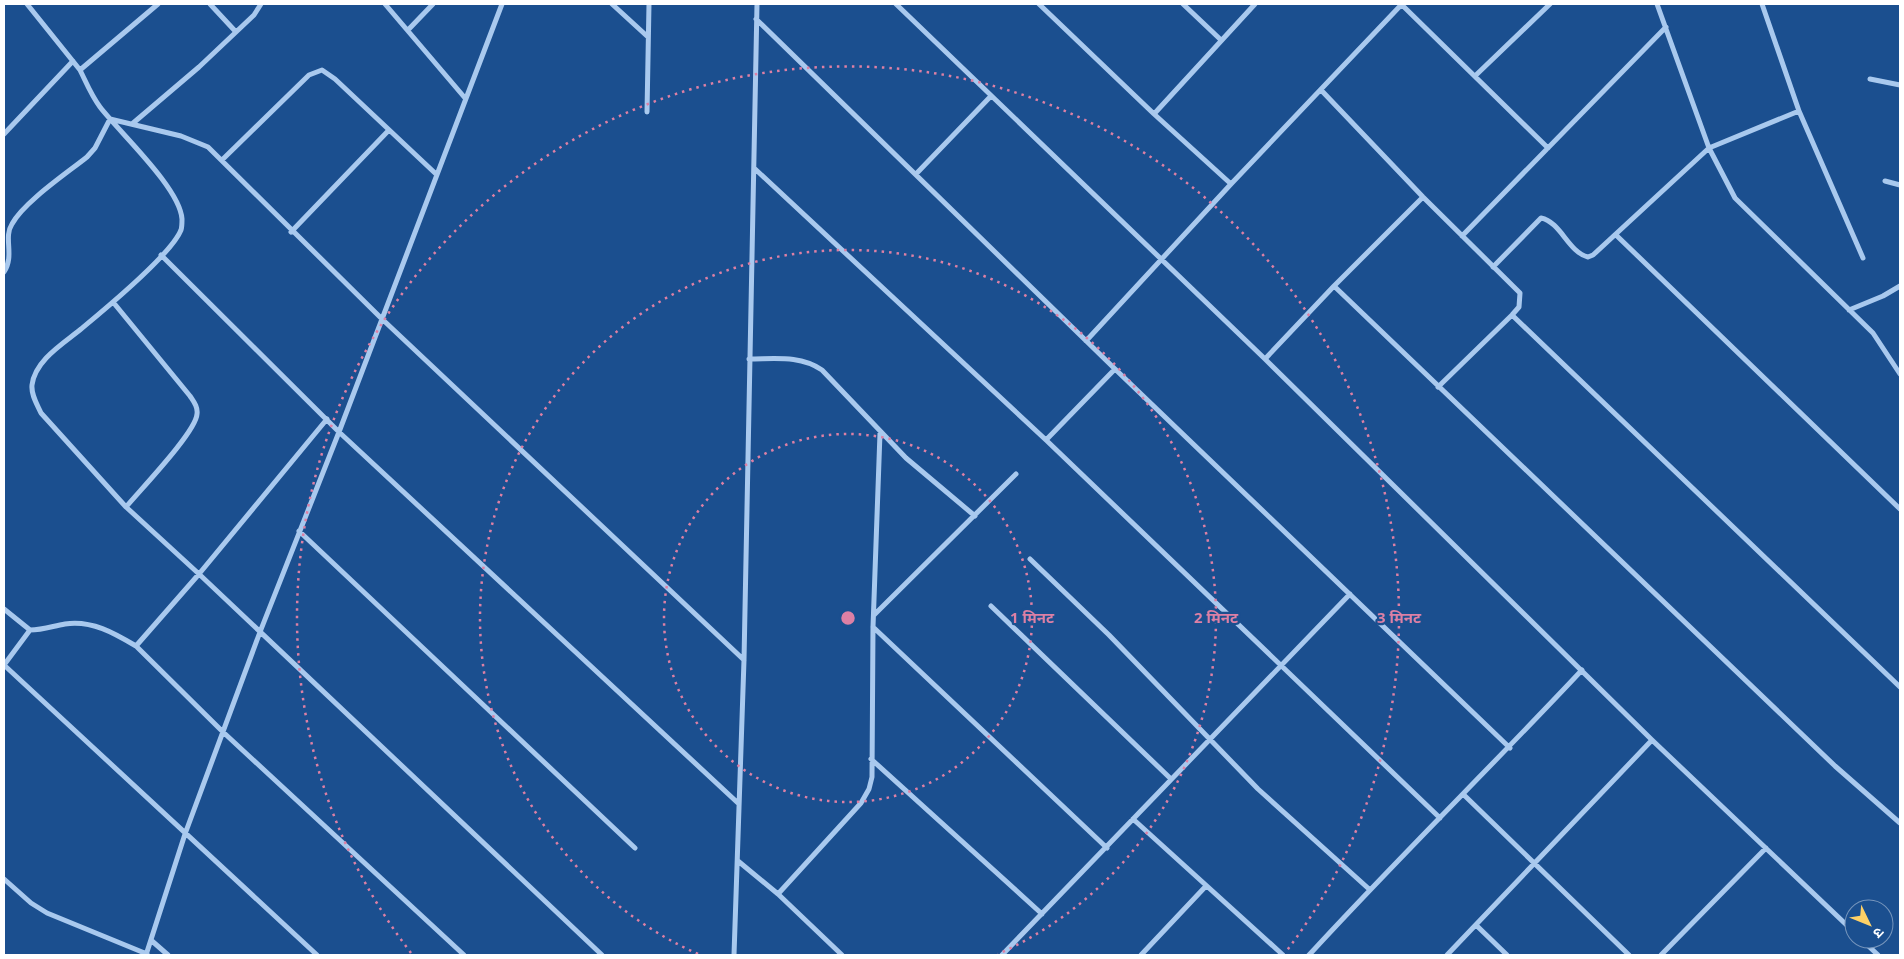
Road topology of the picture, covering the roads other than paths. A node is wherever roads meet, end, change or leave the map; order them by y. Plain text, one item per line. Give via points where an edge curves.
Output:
1 (27, 4) edge
2 (158, 4) edge
3 (210, 4) edge
4 (261, 4) edge
5 (386, 4) edge
6 (433, 4) edge
7 (502, 4) edge
8 (612, 4) edge
9 (649, 4) edge
10 (757, 4) edge
11 (896, 4) edge
12 (1039, 4) edge
13 (1183, 4) edge
14 (1255, 4) edge
15 (1401, 4) edge
16 (1550, 4) edge
17 (1658, 4) edge
18 (1762, 4) edge
19 (756, 19) junction
20 (1666, 27) junction
21 (408, 30) junction
22 (236, 32) junction
23 (648, 37) junction
24 (1221, 40) junction
25 (73, 61) junction
26 (80, 70) junction
27 (1475, 76) junction
28 (1870, 79) dead end
29 (1900, 85) edge
30 (1321, 90) junction
31 (991, 96) junction
32 (465, 98) junction
33 (1798, 111) junction
34 (647, 112) dead end
35 (1154, 114) junction
36 (110, 119) junction
37 (132, 124) junction
38 (390, 130) junction
39 (4, 134) edge
40 (1548, 148) junction
41 (1709, 148) junction
42 (222, 160) junction
43 (754, 168) junction
44 (436, 174) junction
45 (916, 174) junction
46 (1885, 181) dead end
47 (1231, 184) junction
48 (1900, 184) edge
49 (1423, 196) junction
50 (291, 232) junction
51 (1616, 235) junction
52 (1462, 236) junction
53 (161, 255) junction
54 (1864, 258) dead end
55 (1162, 261) junction
56 (1493, 266) junction
57 (4, 272) edge
58 (1334, 286) junction
59 (1900, 286) edge
60 (113, 302) junction
61 (1849, 310) junction
62 (1512, 315) junction
63 (382, 319) junction
64 (1086, 340) junction
65 (1266, 358) junction
66 (749, 359) junction
67 (1115, 369) junction
68 (1900, 374) edge
69 (1438, 387) junction
70 (327, 419) junction
71 (339, 432) junction
72 (880, 433) junction
73 (1046, 440) junction
74 (1016, 474) dead end
75 (126, 506) junction
76 (1900, 509) edge
77 (975, 516) junction
78 (299, 531) junction
79 (1030, 559) dead end
80 (199, 574) junction
81 (1350, 594) junction
82 (990, 606) dead end
83 (4, 609) edge
84 (874, 615) junction
85 (874, 627) junction
86 (30, 630) junction
87 (260, 632) junction
88 (136, 646) junction
89 (744, 660) junction
90 (4, 665) edge
91 (1280, 667) junction
92 (1582, 670) junction
93 (1900, 687) edge
94 (223, 732) junction
95 (1210, 738) junction
96 (1652, 740) junction
97 (1510, 748) junction
98 (871, 759) junction
99 (1171, 779) junction
100 (1464, 794) junction
101 (739, 804) junction
102 (1440, 818) junction
103 (1133, 819) junction
104 (1900, 823) edge
105 (185, 834) junction
106 (635, 848) dead end
107 (1107, 848) junction
108 (1766, 848) junction
109 (738, 861) junction
110 (1534, 865) junction
111 (4, 879) edge
112 (1206, 886) junction
113 (1369, 890) junction
114 (778, 894) junction
115 (1042, 914) junction
116 (1844, 922) edge
117 (1476, 925) junction
118 (152, 941) junction
119 (147, 954) edge
120 (168, 955) edge
121 (317, 955) edge
122 (464, 955) edge
123 (602, 955) edge
124 (734, 955) edge
125 (842, 955) edge
126 (1002, 955) edge
127 (1141, 955) edge
128 (1283, 955) edge
129 (1309, 955) edge
130 (1447, 955) edge
131 (1507, 955) edge
132 (1629, 955) edge
133 (1661, 955) edge

1 - 25 street
2 - 26 street
3 - 22 street
4 - 22 street
5 - 21 street
6 - 21 street
7 - 32 street
8 - 23 street
9 - 23 street
10 - 19 street
11 - 31 street
12 - 35 street
13 - 24 street
14 - 24 street
15 - 27 street
15 - 30 street
16 - 27 street
17 - 20 street
18 - 33 street
19 - 43 street
19 - 45 street
20 - 40 street
20 - 41 street
21 - 32 street
22 - 37 street
23 - 34 street
24 - 35 street
25 - 26 street
25 - 39 street
26 - 36 street
27 - 40 street
28 - 29 street
30 - 47 street
30 - 49 street
31 - 45 street
31 - 55 street
32 - 44 street
33 - 41 street
33 - 54 street
35 - 47 street
36 - 37 street
36 - 53 street via 178,203 182,229
36 - 57 street via 87,157 27,206 12,224 9,231 10,258
37 - 42 street via 195,140
38 - 42 street via 329,74 316,71
38 - 44 street
38 - 50 street
40 - 52 street
41 - 51 street
41 - 61 street via 1735,198
42 - 50 street
43 - 66 street
43 - 73 street
44 - 63 street
45 - 64 street
46 - 48 street
47 - 55 street
49 - 52 street
49 - 58 street
50 - 63 street
51 - 56 street via 1593,255 1584,256 1550,222 1541,218
51 - 76 street
52 - 56 street
53 - 60 street
53 - 70 street
55 - 64 street
55 - 65 street
56 - 62 street via 1520,293 1519,307
58 - 65 street
58 - 69 street
59 - 61 street
60 - 75 street via 190,396 196,405 197,415 187,435
60 - 75 street via 50,355 37,370 32,385 33,398 42,413
61 - 68 street via 1873,333
62 - 69 street
62 - 93 street
63 - 71 street
63 - 89 street
64 - 67 street
65 - 92 street
66 - 72 street via 794,358 810,362 822,370
66 - 89 street
67 - 73 street
67 - 81 street
69 - 104 street via 1835,766
70 - 71 street
70 - 80 street
71 - 78 street
71 - 101 street
72 - 77 street
72 - 84 street
73 - 91 street
74 - 77 street
75 - 80 street
77 - 84 street
78 - 87 street
78 - 106 street
79 - 95 street
80 - 87 street
80 - 88 street
81 - 91 street
81 - 97 street
82 - 99 street
83 - 86 street
84 - 85 street
85 - 98 street
85 - 107 street
86 - 88 street via 84,624 115,633
86 - 90 street
87 - 94 street
87 - 123 street
88 - 94 street
89 - 101 street
90 - 105 street
91 - 95 street
91 - 102 street
92 - 96 street
92 - 97 street
94 - 105 street
94 - 122 street
95 - 99 street
95 - 113 street via 1258,789
96 - 108 street
96 - 110 street
97 - 100 street
98 - 114 street via 872,777 861,804
98 - 115 street
99 - 103 street
100 - 102 street
100 - 110 street
101 - 109 street
102 - 113 street
103 - 107 street
103 - 112 street
105 - 118 street
105 - 121 street
107 - 115 street
108 - 116 street
108 - 133 street
109 - 114 street
109 - 124 street
110 - 117 street
110 - 132 street
111 - 119 street via 47,913
112 - 127 street
112 - 128 street
113 - 129 street
114 - 125 street
115 - 126 street
117 - 130 street
117 - 131 street
118 - 119 street
118 - 120 street

